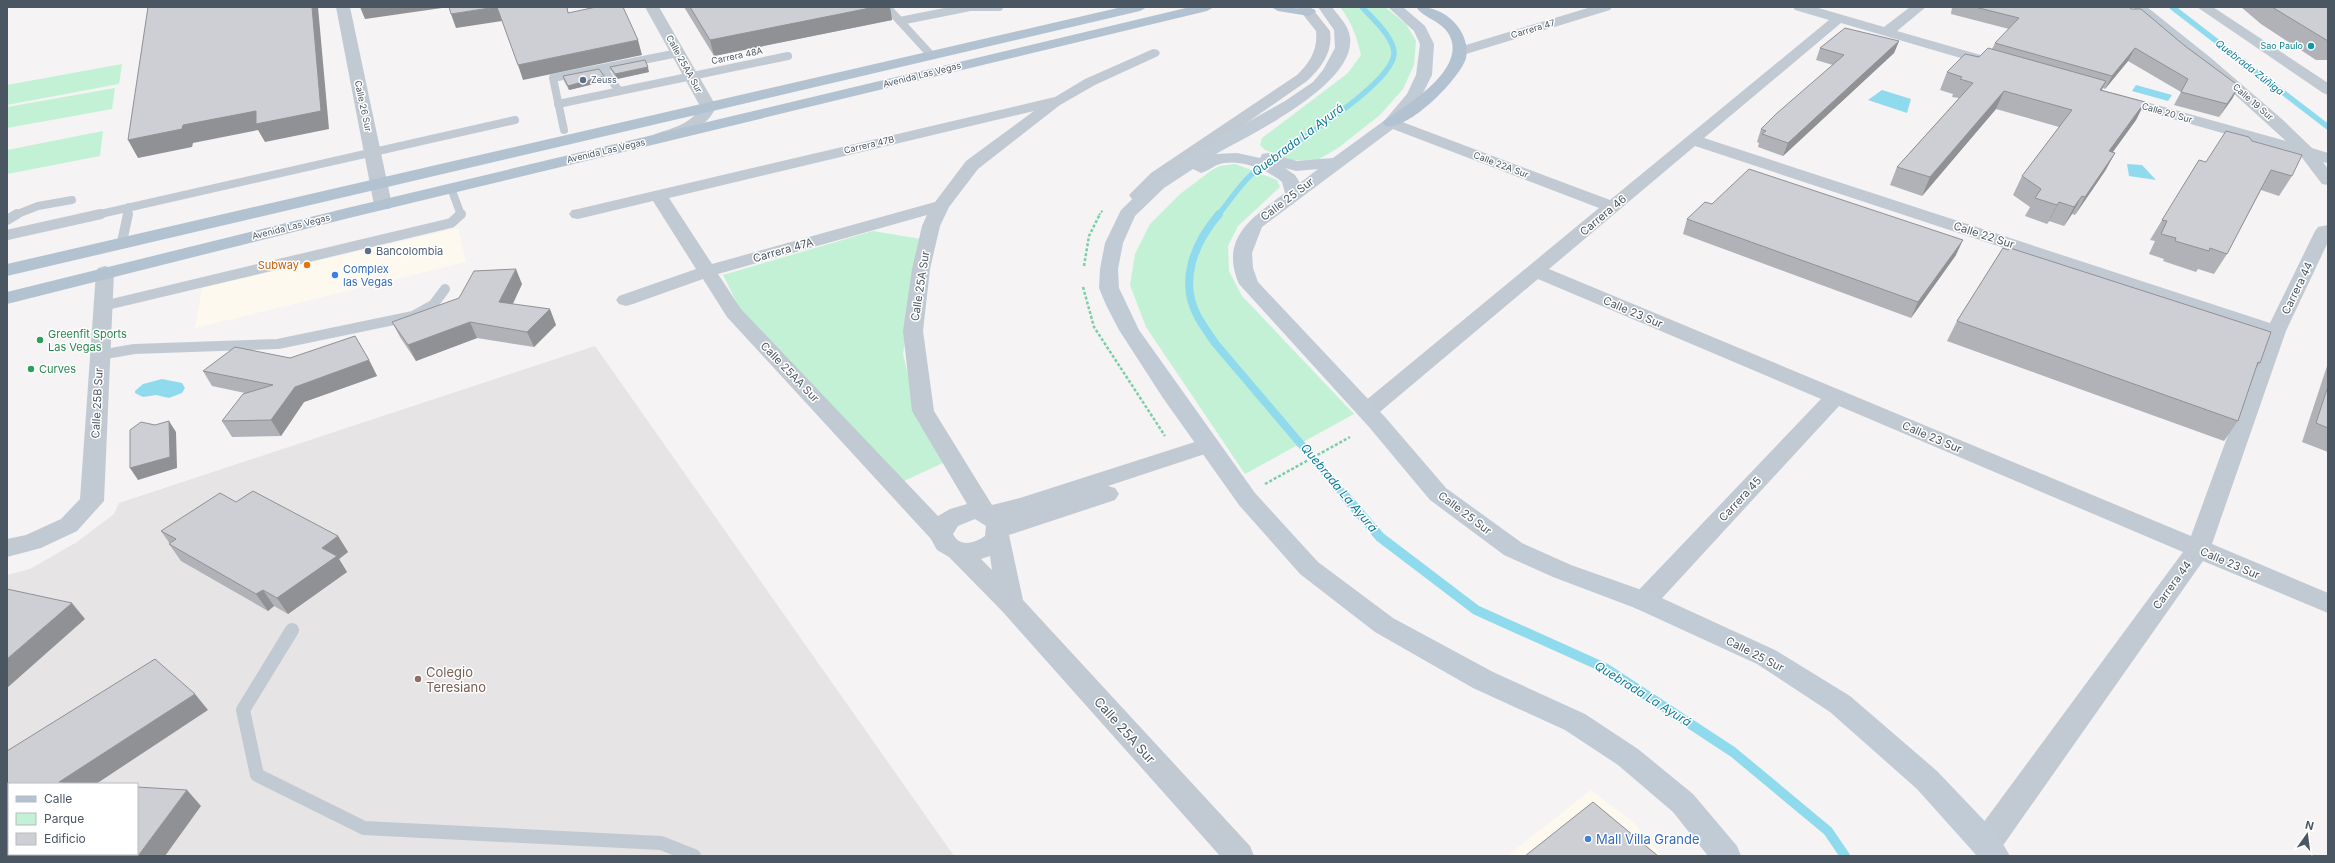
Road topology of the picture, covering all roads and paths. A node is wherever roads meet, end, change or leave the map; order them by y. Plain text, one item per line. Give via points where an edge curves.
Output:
1 (343, 7) edge
2 (652, 7) edge
3 (887, 7) edge
4 (971, 7) edge
5 (999, 7) edge
6 (1140, 7) edge
7 (1207, 7) edge
8 (1278, 7) edge
9 (1325, 7) edge
10 (1395, 7) edge
11 (1423, 7) edge
12 (1605, 7) edge
13 (1800, 7) edge
14 (1919, 7) edge
15 (2138, 7) edge
16 (2204, 7) edge
17 (1071, 9) dead end
18 (1306, 10) edge
19 (1839, 18) junction
20 (900, 21) junction
21 (1887, 32) junction
22 (1008, 37) junction
23 (1460, 51) junction
24 (678, 53) junction
25 (1153, 53) dead end
26 (788, 56) dead end
27 (931, 56) junction
28 (2009, 67) edge
29 (603, 68) junction
30 (1330, 72) junction
31 (691, 76) junction
32 (2328, 90) edge
33 (619, 91) junction
34 (2101, 94) edge
35 (1060, 100) junction
36 (558, 104) junction
37 (708, 106) junction
38 (515, 120) dead end
39 (1391, 123) junction
40 (2277, 123) junction
41 (564, 130) dead end
42 (656, 139) junction
43 (1693, 140) junction
44 (2328, 148) edge
45 (373, 152) junction
46 (2308, 154) junction
47 (1255, 158) junction
48 (2328, 158) edge
49 (1337, 162) junction
50 (1281, 167) junction
51 (2327, 178) edge
52 (379, 182) junction
53 (451, 188) junction
54 (1294, 194) junction
55 (658, 195) junction
56 (72, 200) dead end
57 (383, 205) junction
58 (941, 206) junction
59 (129, 207) junction
60 (1612, 207) junction
61 (1105, 208) dead end
62 (578, 214) dead end
63 (1127, 214) junction
64 (7, 220) edge
65 (2328, 230) edge
66 (7, 235) edge
67 (122, 242) junction
68 (7, 270) edge
69 (1536, 270) junction
70 (708, 271) junction
71 (1084, 271) dead end
72 (105, 272) junction
73 (1083, 285) dead end
74 (1109, 288) junction
75 (445, 289) dead end
76 (7, 298) edge
77 (626, 300) dead end
78 (103, 306) junction
79 (2276, 331) junction
80 (100, 355) junction
81 (1835, 397) junction
82 (1367, 411) junction
83 (1350, 437) dead end
84 (1212, 450) junction
85 (1178, 455) junction
86 (1273, 480) dead end
87 (992, 523) junction
88 (941, 534) junction
89 (7, 548) edge
90 (2198, 549) junction
91 (958, 551) junction
92 (1644, 601) junction
93 (2328, 603) edge
94 (1011, 604) junction
95 (292, 630) dead end
96 (1990, 850) edge
97 (694, 856) edge
98 (1239, 856) edge
99 (1726, 856) edge

1 - 45 street, Calle 26 Sur
2 - 24 street, Calle 25AA Sur
3 - 20 lane
4 - 5 lane
4 - 20 lane
6 - 22 main road, Avenida Las Vegas
7 - 42 main road, Avenida Las Vegas
8 - 18 main road
9 - 30 main road via 1337,23 1342,39 1342,48
10 - 39 main road, Calle 25 Sur via 1420,29 1427,44 1424,75 1414,95
11 - 23 main road via 1452,27
12 - 23 street, Carrera 47
13 - 19 street
14 - 21 street
15 - 40 street, Calle 19 Sur via 2206,61
16 - 32 street
17 - 22 main road via 1043,19
18 - 63 street via 1323,31 1325,38 1317,63 1302,78 1157,177 1138,195
19 - 21 street
19 - 43 street, Carrera 46
20 - 27 lane
21 - 28 street
22 - 27 main road, Avenida Las Vegas
23 - 39 main road via 1445,82 1433,94
24 - 29 lane
24 - 31 street, Calle 25AA Sur
25 - 35 street, Carrera 47B via 1090,82
26 - 31 lane, Carrera 48A
27 - 37 main road, Avenida Las Vegas
29 - 33 lane
29 - 36 lane via 553,78
30 - 47 main road via 1298,105 1249,135 1248,146
30 - 63 main road via 1304,96 1158,184
31 - 33 lane, Carrera 48A
31 - 37 street, Calle 25AA Sur
33 - 36 lane, Carrera 48A
34 - 46 street, Calle 20 Sur
35 - 55 street, Carrera 47B
35 - 58 street, Calle 25A Sur via 972,165
36 - 41 lane
37 - 42 street, Calle 25AA Sur via 702,118 693,124
37 - 52 main road, Avenida Las Vegas
38 - 45 lane
39 - 49 main road, Calle 25 Sur
39 - 60 street, Calle 22A Sur
40 - 44 street
40 - 46 street, Calle 19 Sur
42 - 53 main road, Avenida Las Vegas
43 - 60 street, Carrera 46
43 - 79 street, Calle 22 Sur
45 - 52 street, Calle 26 Sur
45 - 59 lane
46 - 48 street, Calle 20 Sur
46 - 51 street, Calle 19 Sur
47 - 50 main road
47 - 74 main road via 1212,161 1157,202 1142,217 1126,242
49 - 50 main road
49 - 54 main road, Calle 25 Sur
50 - 54 main road via 1290,180
52 - 57 street, Calle 26 Sur
52 - 67 main road, Avenida Las Vegas
53 - 57 main road, Avenida Las Vegas
53 - 78 lane via 461,215 451,222
54 - 82 main road, Calle 25 Sur via 1255,224 1244,247 1242,271 1260,297
55 - 62 street, Carrera 47B
55 - 70 street, Calle 25AA Sur
56 - 64 lane via 26,210
57 - 72 main road, Avenida Las Vegas
58 - 70 street, Carrera 47A
58 - 87 street, Calle 25A Sur via 930,226 912,331 923,411
59 - 66 lane
59 - 67 lane
60 - 69 street, Carrera 46
61 - 71 path via 1096,217 1084,251
63 - 74 main road via 1114,243 1109,269
65 - 79 street, Carrera 44 via 2324,232
67 - 68 main road, Avenida Las Vegas
69 - 81 street, Calle 23 Sur
69 - 82 street, Carrera 46
70 - 77 street, Carrera 47A
70 - 88 street, Calle 25AA Sur via 734,313
72 - 76 main road, Avenida Las Vegas
72 - 78 street, Calle 25B Sur
73 - 85 path via 1094,327
74 - 84 main road via 1129,330 1170,393
75 - 80 lane via 432,305 413,316 278,344 134,349
78 - 80 street, Calle 25B Sur
79 - 90 street, Carrera 44
80 - 89 street, Calle 25B Sur via 92,501 69,525 32,542
81 - 90 street, Calle 23 Sur
81 - 92 street, Carrera 45
82 - 92 main road, Calle 25 Sur via 1438,494 1514,549
83 - 86 path
84 - 85 street
84 - 87 street via 1049,514
84 - 99 main road via 1247,498 1308,568 1384,626 1483,680 1575,722 1628,757 1683,803
85 - 87 street via 1023,506
87 - 88 street via 959,514 946,522
87 - 91 street via 986,548 968,552
87 - 94 street, Calle 25A Sur
88 - 91 street via 946,545
90 - 93 street, Calle 23 Sur
90 - 96 street, Carrera 44
91 - 94 street, Calle 25A Sur
92 - 96 main road, Calle 25 Sur via 1766,657 1840,704 1927,780
94 - 98 street, Calle 25A Sur
95 - 97 lane via 242,710 257,775 364,828 660,843

